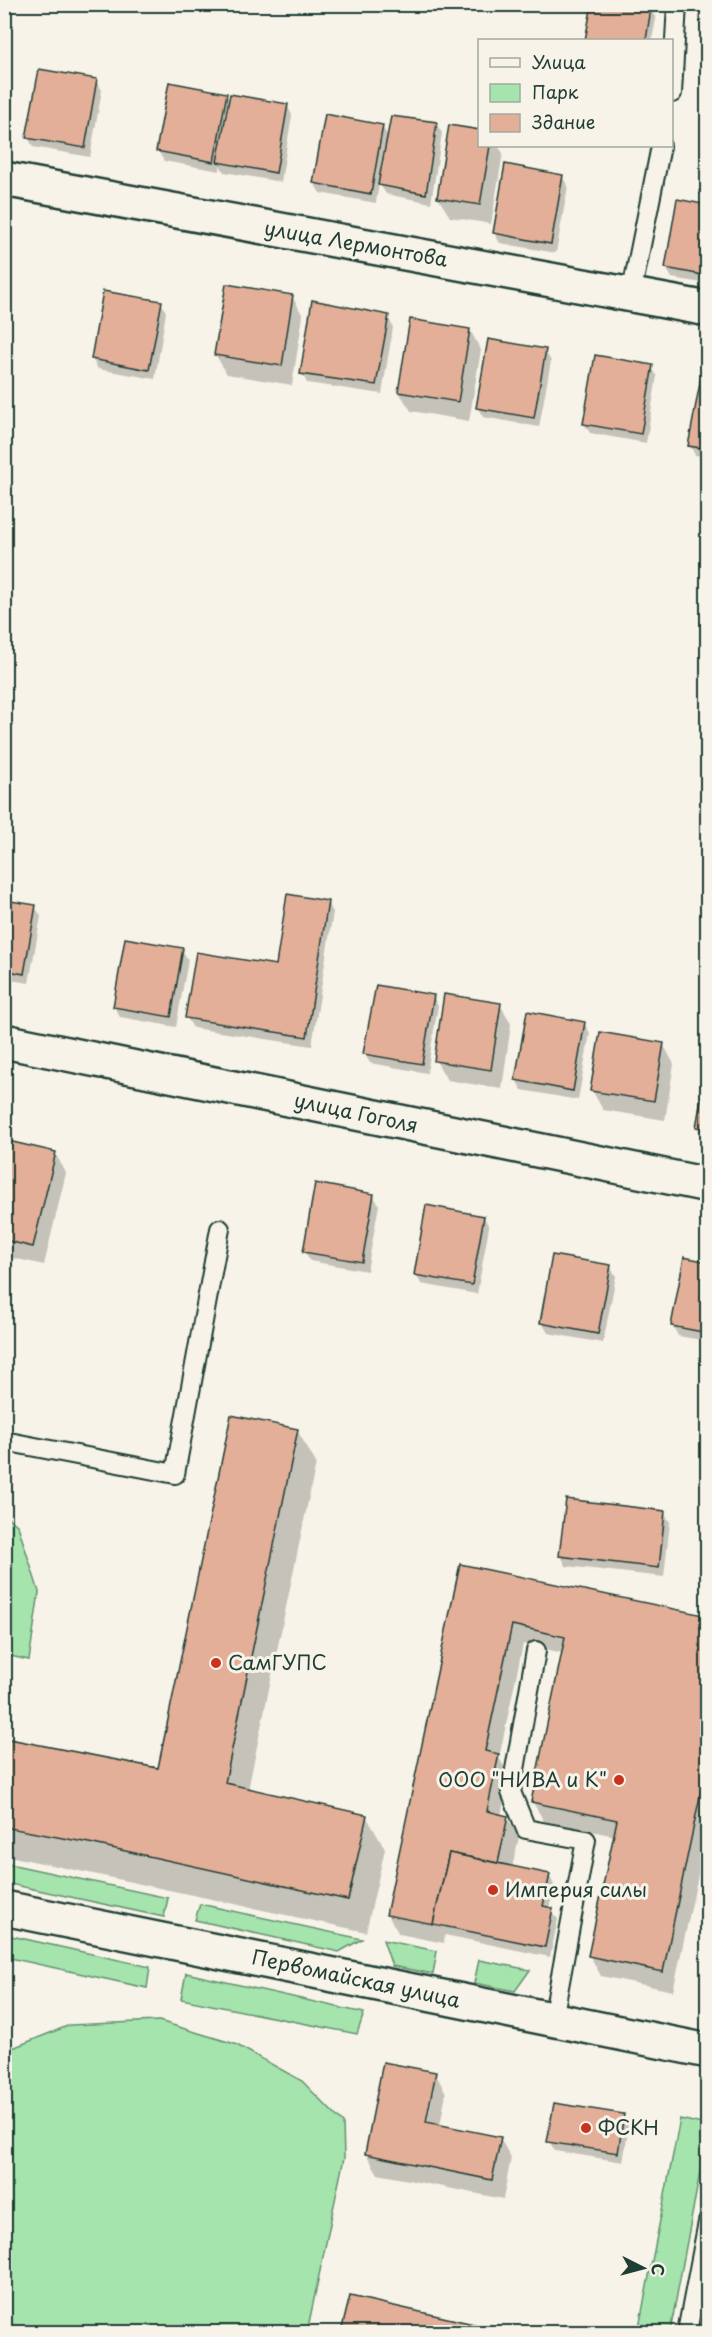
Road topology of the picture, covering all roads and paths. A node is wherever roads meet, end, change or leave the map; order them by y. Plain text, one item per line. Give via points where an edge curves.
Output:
1 (677, 4) edge
2 (673, 75) edge
3 (661, 147) edge
4 (4, 179) edge
5 (631, 295) junction
6 (708, 309) edge
7 (4, 1041) edge
8 (708, 1185) edge
9 (220, 1228) dead end
10 (4, 1441) edge
11 (536, 1651) dead end
12 (4, 1908) edge
13 (553, 2019) junction
14 (708, 2051) edge
15 (708, 2222) edge
16 (687, 2332) edge

1 - 2 lane
3 - 5 lane
4 - 5 street, улица Лермонтова
5 - 6 street, улица Лермонтова
7 - 8 street, улица Гоголя
9 - 10 lane via 175,1474
11 - 13 lane via 511,1792 526,1828 586,1840
12 - 13 street, Первомайская улица
13 - 14 street, Первомайская улица
15 - 16 lane

